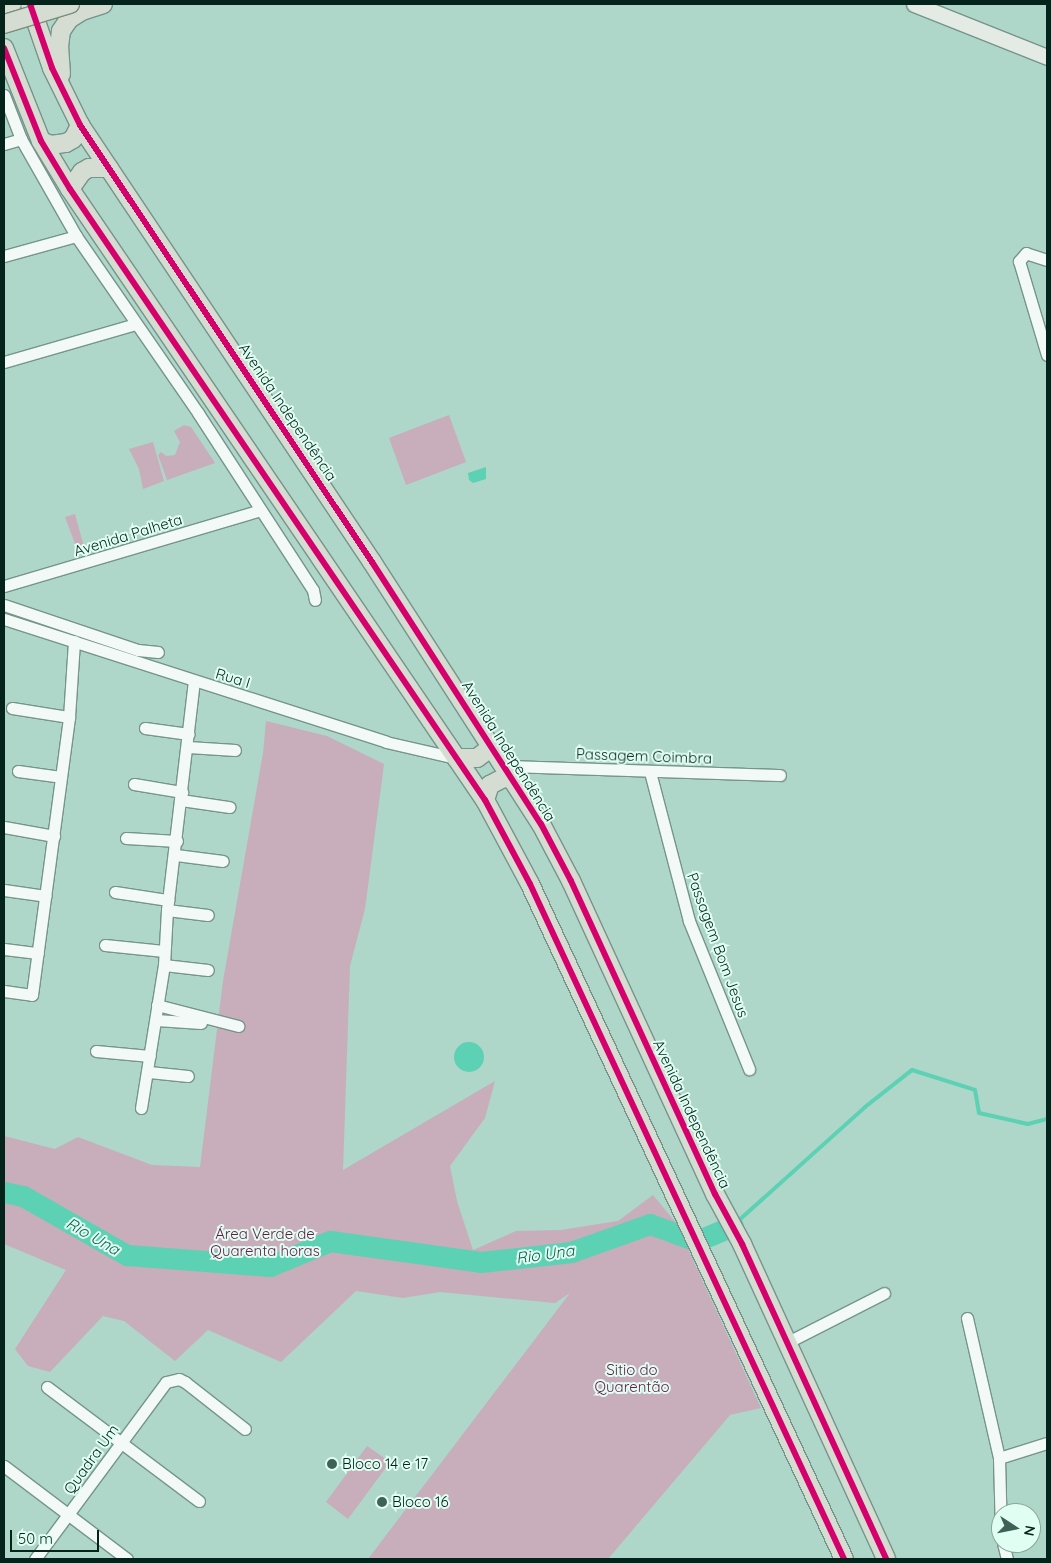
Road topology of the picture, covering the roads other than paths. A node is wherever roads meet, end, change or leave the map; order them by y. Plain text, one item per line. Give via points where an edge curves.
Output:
1 (12, 4) edge
2 (30, 4) edge
3 (70, 4) edge
4 (103, 4) edge
5 (914, 4) edge
6 (4, 6) edge
7 (4, 24) edge
8 (4, 48) edge
9 (1047, 57) edge
10 (4, 66) edge
11 (4, 95) edge
12 (65, 99) junction
13 (28, 110) junction
14 (80, 125) junction
15 (20, 139) junction
16 (41, 141) junction
17 (4, 144) edge
18 (109, 168) junction
19 (70, 189) junction
20 (76, 236) junction
21 (4, 256) edge
22 (1047, 260) edge
23 (136, 324) junction
24 (1047, 355) edge
25 (4, 362) edge
26 (260, 510) junction
27 (4, 586) edge
28 (315, 600) dead end
29 (4, 605) edge
30 (4, 618) edge
31 (74, 641) junction
32 (158, 652) dead end
33 (194, 681) junction
34 (12, 708) dead end
35 (70, 717) junction
36 (144, 728) dead end
37 (189, 734) junction
38 (493, 746) junction
39 (188, 747) junction
40 (235, 750) dead end
41 (456, 758) junction
42 (18, 770) dead end
43 (650, 772) junction
44 (511, 773) junction
45 (780, 775) dead end
46 (61, 777) junction
47 (134, 784) dead end
48 (181, 796) junction
49 (485, 800) junction
50 (229, 807) dead end
51 (4, 827) edge
52 (54, 836) junction
53 (126, 838) dead end
54 (177, 840) junction
55 (176, 856) junction
56 (223, 861) dead end
57 (4, 890) edge
58 (115, 892) dead end
59 (46, 896) junction
60 (168, 905) junction
61 (208, 915) dead end
62 (105, 945) dead end
63 (4, 948) edge
64 (164, 951) junction
65 (38, 953) junction
66 (164, 965) junction
67 (208, 970) dead end
68 (4, 991) edge
69 (157, 1005) junction
70 (156, 1020) junction
71 (201, 1023) dead end
72 (238, 1026) dead end
73 (96, 1051) dead end
74 (150, 1056) junction
75 (749, 1069) dead end
76 (149, 1072) junction
77 (188, 1076) dead end
78 (141, 1108) dead end
79 (884, 1293) dead end
80 (967, 1318) dead end
81 (786, 1343) junction
82 (47, 1387) dead end
83 (245, 1429) dead end
84 (122, 1442) junction
85 (1047, 1443) edge
86 (999, 1458) junction
87 (4, 1466) edge
88 (199, 1500) dead end
89 (1000, 1503) edge
90 (69, 1515) junction
91 (36, 1559) edge
92 (127, 1559) edge
93 (844, 1559) edge
94 (886, 1559) edge

1 - 6 main road
2 - 12 main road, Avenida Independência
3 - 7 main road, bridge
4 - 12 main road via 82,11 70,19 62,31 60,67
5 - 9 main road
8 - 13 main road
10 - 13 main road
11 - 15 street
12 - 14 main road, Avenida Independência
13 - 16 main road
14 - 16 main road via 66,143 51,145
14 - 18 main road, Avenida Independência
15 - 17 street
15 - 20 street
16 - 19 main road
18 - 19 main road via 89,168 82,172
18 - 38 main road, Avenida Independência
19 - 41 main road
20 - 21 street
20 - 23 street
22 - 24 street via 1026,253 1019,261
23 - 25 street
23 - 26 street
26 - 27 street, Avenida Palheta
26 - 28 street via 313,590
29 - 32 street via 138,650
30 - 31 street, Rua I
31 - 33 street, Rua I
31 - 35 street
33 - 37 street
33 - 41 street, Rua I via 386,742
34 - 35 street
35 - 46 street
36 - 37 street
37 - 39 street
38 - 41 main road via 477,758
38 - 44 main road, Avenida Independência
39 - 40 street
39 - 48 street
41 - 49 main road
42 - 46 street
43 - 44 street, Passagem Coimbra
43 - 45 street, Passagem Coimbra
43 - 75 street, Passagem Bom Jesus via 689,921
44 - 49 main road via 490,785
44 - 81 main road, Avenida Independência via 571,881
46 - 52 street
47 - 48 street
48 - 50 street
48 - 54 street
49 - 93 main road via 530,884
51 - 52 street
52 - 59 street
53 - 54 street
54 - 55 street
55 - 56 street
55 - 60 street
57 - 59 street
58 - 60 street
59 - 65 street
60 - 61 street
60 - 64 street
62 - 64 street
63 - 65 street
64 - 66 street
65 - 68 street via 32,995
66 - 67 street
66 - 69 street
69 - 70 street
69 - 72 street
70 - 71 street
70 - 74 street
73 - 74 street
74 - 76 street
76 - 77 street
76 - 78 street
79 - 81 street
80 - 86 street
81 - 94 main road, Avenida Independência
82 - 84 street
83 - 84 street, Quadra Um via 185,1382 172,1379
84 - 88 street
84 - 90 street, Quadra Um
85 - 86 street
86 - 89 street
87 - 90 street
90 - 91 street, Quadra Um
90 - 92 street

